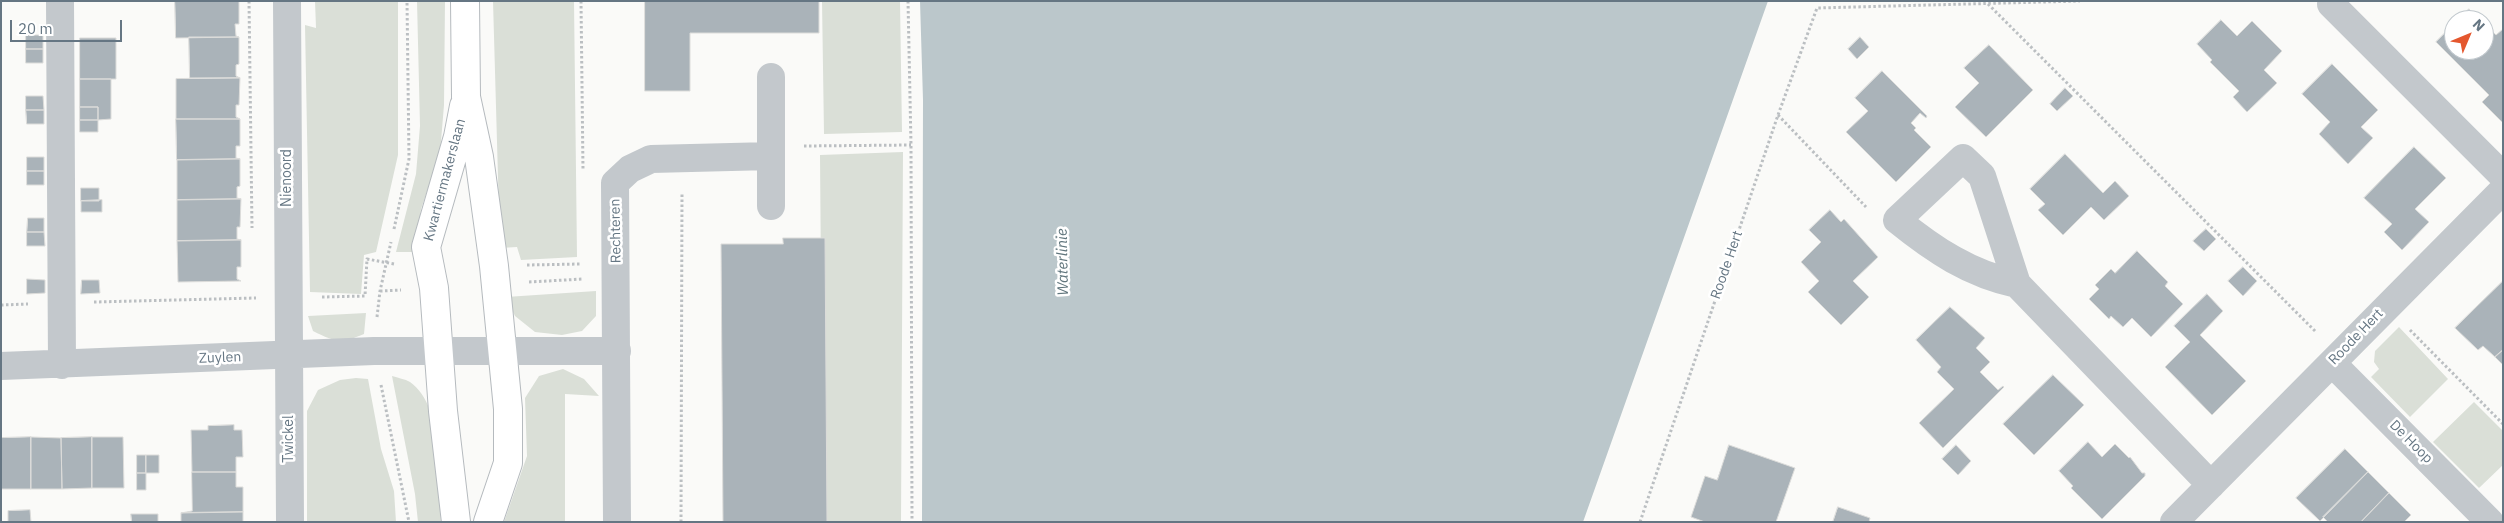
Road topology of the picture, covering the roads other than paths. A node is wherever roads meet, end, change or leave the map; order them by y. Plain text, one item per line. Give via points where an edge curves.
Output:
1 (60, 1) edge
2 (287, 1) edge
3 (465, 1) edge
4 (2330, 4) dead end
5 (771, 77) dead end
6 (466, 97) junction
7 (770, 150) junction
8 (2503, 176) edge
9 (2503, 190) edge
10 (771, 206) dead end
11 (2017, 284) junction
12 (617, 351) junction
13 (439, 352) junction
14 (502, 352) junction
15 (289, 356) junction
16 (2335, 359) junction
17 (62, 365) junction
18 (1, 366) edge
19 (2211, 485) junction
20 (290, 522) edge
21 (456, 522) edge
22 (488, 522) edge
23 (617, 522) edge
24 (2174, 522) edge
25 (2490, 522) edge

1 - 17 street
2 - 15 street, Nienoord
3 - 6 main road, Kwartiermakerslaan
4 - 8 street
5 - 7 street
6 - 13 main road, Kwartiermakerslaan via 458,138 426,248 434,288
6 - 14 main road, Kwartiermakerslaan via 479,157
7 - 10 street
7 - 12 street, Rechteren via 651,159 630,168 615,183
9 - 16 street, Roode Hert
11 - 11 street via 1989,278 1929,247 1897,220 1964,158 1982,176
11 - 19 street
12 - 14 street
12 - 23 street, Rechteren
13 - 14 street
13 - 15 street, Zuylen via 374,350
13 - 21 main road, Kwartiermakerslaan
14 - 22 main road, Kwartiermakerslaan via 508,409 508,463
15 - 17 street, Zuylen
15 - 20 street, Twickel
16 - 19 street, Roode Hert
16 - 25 street, De Hoop
17 - 18 street, Zuylen
19 - 24 street, Roode Hert

